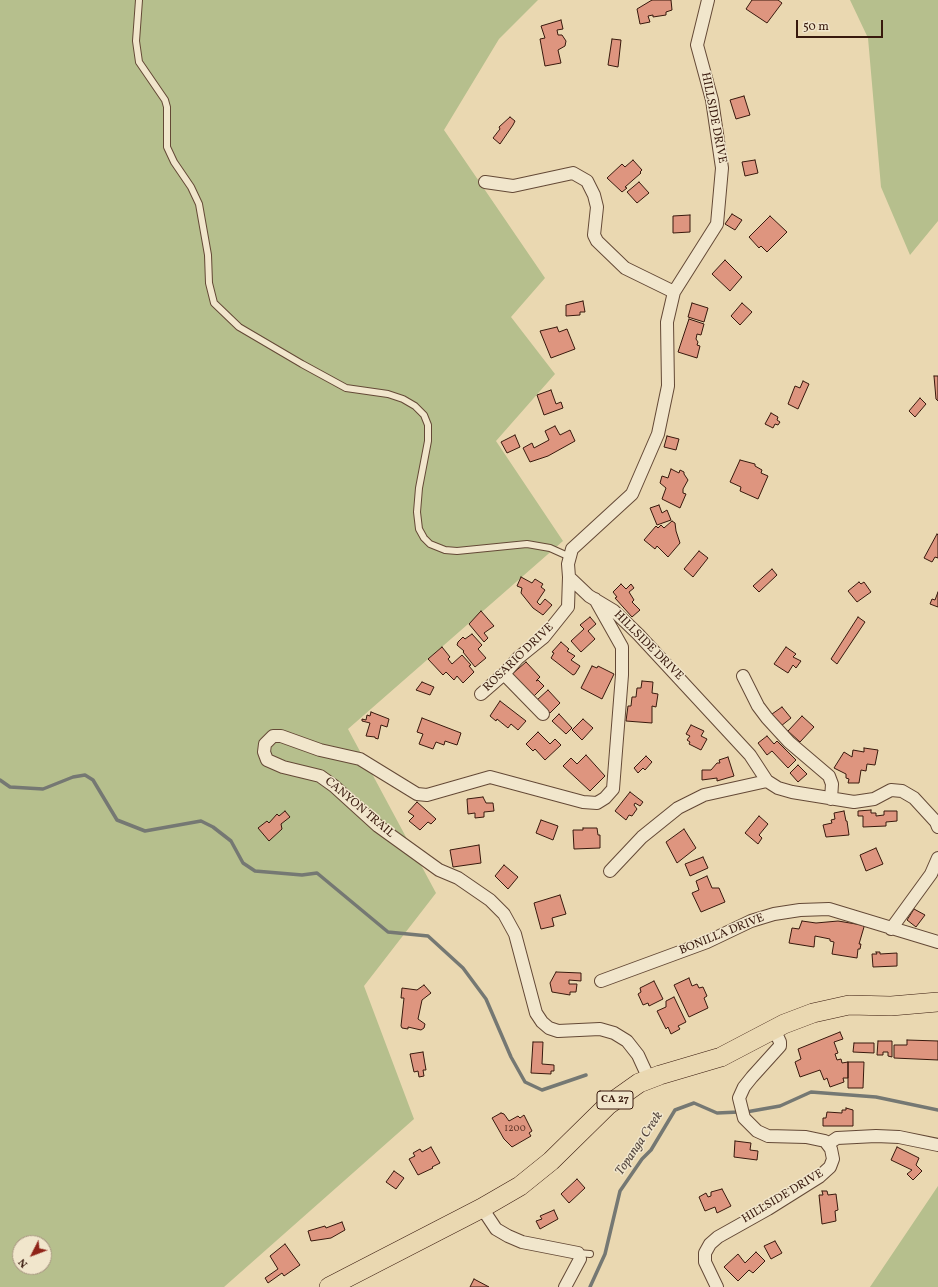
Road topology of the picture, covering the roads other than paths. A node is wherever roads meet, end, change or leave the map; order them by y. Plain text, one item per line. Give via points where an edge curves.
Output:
1 (139, 0) edge
2 (708, 0) edge
3 (485, 182) dead end
4 (674, 292) junction
5 (570, 557) junction
6 (569, 577) junction
7 (595, 599) junction
8 (504, 674) junction
9 (743, 676) dead end
10 (481, 694) dead end
11 (543, 714) dead end
12 (767, 781) junction
13 (831, 799) junction
14 (938, 827) edge
15 (938, 858) edge
16 (610, 871) dead end
17 (891, 929) junction
18 (938, 942) edge
19 (601, 981) dead end
20 (938, 1002) edge
21 (774, 1029) junction
22 (649, 1079) junction
23 (828, 1144) junction
24 (938, 1145) edge
25 (482, 1208) junction
26 (329, 1287) edge
27 (566, 1287) edge
28 (718, 1287) edge

1 - 5 lane via 136,41 139,62 165,100 167,147 199,204 214,303 239,327 346,388 388,394 403,399 424,415 428,425 428,442 417,512 419,529 430,544 445,550 457,551 526,544 550,548
2 - 4 street, HILLSIDE DRIVE via 697,45 712,100 722,168 717,224
3 - 4 street via 513,186 573,173 588,181 597,207 594,235 597,241 625,268
4 - 5 street, HILLSIDE DRIVE via 667,322 668,386 658,434 632,494 578,542
5 - 6 street, HILLSIDE DRIVE
6 - 7 street, HILLSIDE DRIVE
6 - 8 street, ROSARIO DRIVE via 568,607 544,637 518,658
7 - 12 street, HILLSIDE DRIVE via 614,611 638,634 750,755
7 - 22 street, CANYON TRAIL via 622,647 613,789 597,803 583,802 490,777 427,795 417,794 360,759 320,750 281,736 273,736 265,744 264,752 267,760 320,776 396,840 439,870 458,878 490,900 504,914 515,934 536,1013 542,1022 558,1031 600,1029 614,1033 627,1041 638,1055
8 - 10 street, ROSARIO DRIVE
8 - 11 street
9 - 13 street via 767,718 789,742 829,776 832,784
12 - 13 street via 792,792
12 - 16 street via 704,795 678,808 642,838
13 - 14 street via 854,802 874,799 891,790 902,791 914,798
15 - 17 street via 931,874
17 - 18 street
17 - 19 street, BONILLA DRIVE via 829,909 774,914
20 - 21 main road, CA 27 via 892,1006 849,1005 814,1013
21 - 22 main road, CA 27 via 721,1057
21 - 23 street via 780,1046 744,1087 739,1101 741,1110 747,1122 768,1136 812,1138
22 - 25 main road, CA 27 via 625,1091 608,1105 551,1161 520,1186
23 - 24 street via 837,1138 876,1136 899,1137
23 - 28 street, HILLSIDE DRIVE via 833,1159 826,1173 710,1244 705,1253 705,1262
25 - 26 main road, CA 27
25 - 27 street via 496,1229 508,1236 522,1242 584,1253

